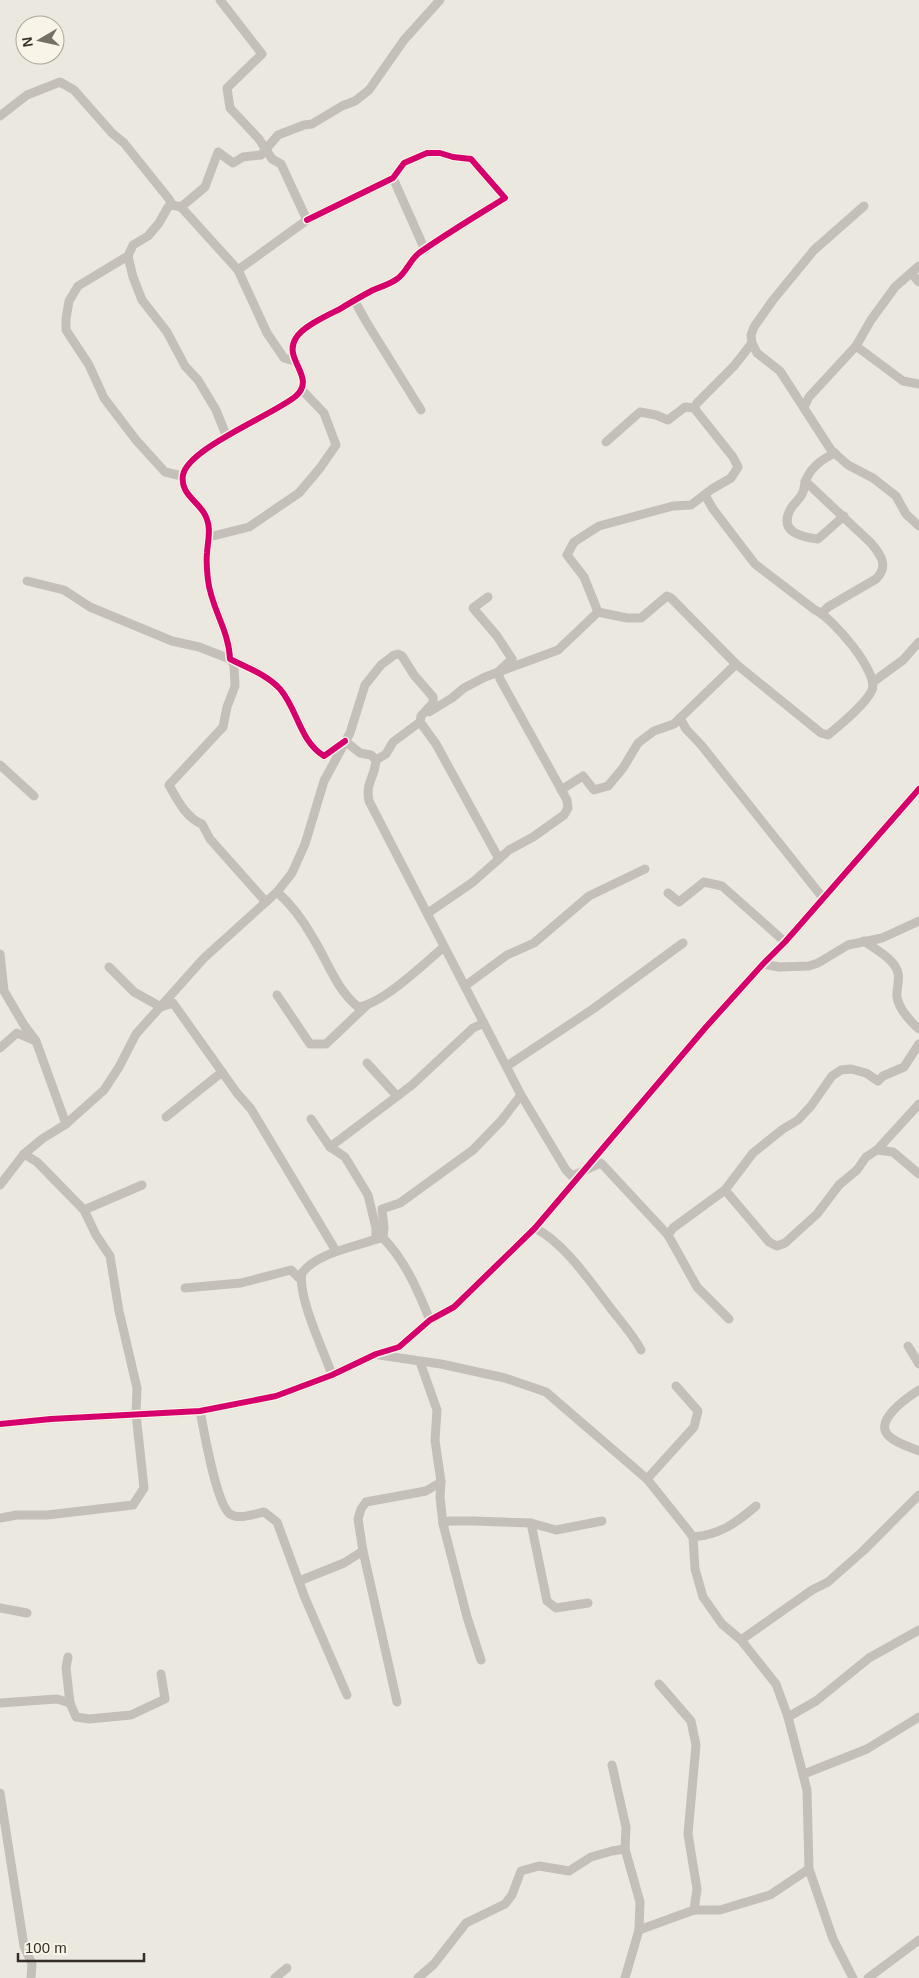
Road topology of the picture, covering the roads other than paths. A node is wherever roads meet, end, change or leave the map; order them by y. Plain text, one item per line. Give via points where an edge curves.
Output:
1 (220, 0) edge
2 (440, 0) edge
3 (0, 116) edge
4 (267, 150) junction
5 (392, 178) junction
6 (177, 206) junction
7 (864, 206) dead end
8 (307, 220) junction
9 (425, 250) junction
10 (128, 256) junction
11 (919, 266) edge
12 (238, 270) junction
13 (911, 274) junction
14 (919, 282) edge
15 (354, 300) junction
16 (752, 343) junction
17 (856, 346) junction
18 (294, 361) junction
19 (919, 384) edge
20 (301, 389) junction
21 (804, 407) junction
22 (694, 408) junction
23 (421, 410) dead end
24 (226, 435) junction
25 (606, 442) dead end
26 (835, 453) junction
27 (182, 476) junction
28 (805, 481) junction
29 (705, 494) junction
30 (844, 516) junction
31 (919, 526) edge
32 (209, 537) junction
33 (27, 581) dead end
34 (488, 597) dead end
35 (598, 612) junction
36 (822, 613) junction
37 (919, 642) edge
38 (230, 659) junction
39 (736, 664) junction
40 (498, 672) junction
41 (873, 682) junction
42 (680, 718) junction
43 (420, 719) junction
44 (345, 741) junction
45 (376, 760) junction
46 (0, 765) edge
47 (919, 789) edge
48 (561, 790) junction
49 (34, 796) dead end
50 (498, 859) junction
51 (645, 869) dead end
52 (277, 892) junction
53 (668, 893) dead end
54 (823, 898) junction
55 (266, 902) junction
56 (428, 913) junction
57 (919, 920) edge
58 (864, 941) junction
59 (785, 942) junction
60 (683, 943) dead end
61 (444, 947) junction
62 (0, 954) edge
63 (762, 964) junction
64 (110, 967) dead end
65 (465, 986) junction
66 (277, 995) dead end
67 (367, 1006) junction
68 (161, 1007) junction
69 (484, 1023) junction
70 (919, 1029) edge
71 (36, 1041) junction
72 (919, 1044) edge
73 (0, 1048) edge
74 (367, 1063) dead end
75 (507, 1066) junction
76 (222, 1072) junction
77 (521, 1095) junction
78 (397, 1096) junction
79 (919, 1104) edge
80 (166, 1117) dead end
81 (311, 1119) dead end
82 (66, 1124) junction
83 (330, 1147) junction
84 (877, 1150) junction
85 (24, 1154) junction
86 (580, 1174) junction
87 (919, 1174) edge
88 (0, 1185) edge
89 (142, 1185) dead end
90 (725, 1190) junction
91 (84, 1210) junction
92 (535, 1228) junction
93 (668, 1235) junction
94 (380, 1239) junction
95 (336, 1251) junction
96 (306, 1267) junction
97 (290, 1270) junction
98 (300, 1279) junction
99 (185, 1288) dead end
100 (729, 1319) dead end
101 (430, 1320) junction
102 (908, 1346) dead end
103 (641, 1350) dead end
104 (376, 1354) junction
105 (420, 1362) junction
106 (919, 1364) edge
107 (332, 1374) junction
108 (676, 1386) dead end
109 (919, 1390) edge
110 (200, 1411) junction
111 (136, 1414) junction
112 (0, 1424) edge
113 (919, 1451) edge
114 (648, 1479) junction
115 (441, 1482) junction
116 (426, 1491) junction
117 (919, 1495) edge
118 (440, 1497) junction
119 (756, 1506) dead end
120 (0, 1518) edge
121 (602, 1521) dead end
122 (531, 1523) junction
123 (443, 1524) junction
124 (693, 1537) junction
125 (363, 1551) junction
126 (299, 1581) junction
127 (588, 1603) dead end
128 (0, 1608) edge
129 (27, 1613) dead end
130 (919, 1630) edge
131 (741, 1640) junction
132 (68, 1657) dead end
133 (481, 1660) dead end
134 (160, 1674) dead end
135 (660, 1684) dead end
136 (347, 1695) dead end
137 (398, 1702) dead end
138 (0, 1703) edge
139 (70, 1703) junction
140 (788, 1717) junction
141 (919, 1717) edge
142 (612, 1765) dead end
143 (804, 1774) junction
144 (0, 1793) edge
145 (626, 1849) junction
146 (809, 1869) junction
147 (694, 1910) junction
148 (639, 1930) junction
149 (919, 1940) edge
150 (287, 1968) dead end
151 (31, 1978) edge
152 (275, 1978) edge
153 (418, 1978) edge
154 (625, 1978) edge
155 (853, 1978) edge
156 (868, 1978) edge

1 - 4 street via 262,54 226,88 230,108
2 - 4 street via 404,40 369,90 312,124 278,135
3 - 6 street via 27,95 60,82 74,90
4 - 6 street via 261,155 243,157 233,163 218,152 205,187
4 - 8 street via 272,159 282,164
5 - 8 street
5 - 9 street
5 - 9 street via 404,163 427,153 440,153 472,159 505,198
6 - 10 street via 168,207 159,223 148,236 133,245
6 - 12 street
7 - 16 street via 814,250 773,300 754,327
8 - 12 street
9 - 15 street via 416,255 399,278
10 - 24 street via 142,300 167,332 185,366 198,380
10 - 27 street via 78,286 69,301 66,330 104,398 136,440 165,472
11 - 13 street
12 - 18 street via 267,333 284,358
13 - 14 street
13 - 17 street via 885,300
15 - 18 street via 296,336 292,353
15 - 23 street
16 - 21 street via 757,353 780,371
16 - 22 street
17 - 19 street via 903,381
17 - 21 street via 809,397
18 - 20 street via 303,374
20 - 24 street via 288,402
20 - 32 street via 324,413 336,445 299,493 249,527
21 - 26 street
22 - 25 street via 685,407 668,420 640,412
22 - 29 street via 738,467 731,478
24 - 27 street via 193,460
26 - 28 street via 818,463
26 - 31 street via 896,496 906,514
27 - 32 street via 187,495 204,512
28 - 30 street
28 - 30 street via 803,493 786,519 789,529 805,538 818,539
29 - 35 street via 690,505 673,506 599,526 574,542 567,555 584,576
29 - 36 street via 755,564
30 - 36 street via 879,552 882,573
32 - 38 street via 206,554 208,580 226,630
33 - 38 street via 64,590 90,607 172,642 199,647
34 - 40 street via 473,608 512,659
35 - 39 street via 641,618 667,596
35 - 40 street via 558,650
36 - 41 street via 857,651
37 - 41 street via 903,660
38 - 44 street via 261,674 279,689 314,750 324,756
38 - 55 street via 234,665 235,686 223,727 169,785 182,807 202,824 210,839
39 - 41 street via 821,733 828,735 855,712 872,690
39 - 42 street
40 - 43 street via 464,688
40 - 48 street
42 - 48 street via 638,743 608,786 594,790 583,776
42 - 54 street
43 - 44 street via 433,703 433,697 402,656 394,655 365,684
43 - 45 street
43 - 50 street
44 - 45 street via 360,754 372,755
44 - 52 street via 324,781 305,844 292,874
45 - 56 street via 376,772 368,784 369,801
46 - 49 street
47 - 54 street
48 - 50 street via 568,808 564,815
50 - 56 street via 473,882
51 - 65 street via 589,896 534,943 507,955
52 - 55 street
52 - 67 street via 290,903 313,937 348,998 358,1007
53 - 59 street via 679,902 704,882 722,886
54 - 59 street
55 - 68 street via 204,958
56 - 61 street
57 - 58 street via 891,935
58 - 63 street via 848,945 809,966
58 - 70 street via 893,963 898,972 899,1002
59 - 63 street
60 - 75 street via 593,1009
61 - 65 street
61 - 67 street
62 - 71 street via 4,990
63 - 86 street
64 - 68 street via 134,992
65 - 69 street
66 - 67 street via 310,1044 326,1044
68 - 76 street via 173,1003
68 - 82 street via 136,1034 104,1090
69 - 75 street
69 - 78 street via 474,1028
71 - 73 street via 17,1034
71 - 82 street
72 - 90 street via 904,1067 878,1081 851,1069 832,1076 798,1120 753,1153
74 - 78 street
75 - 77 street
76 - 80 street
76 - 95 street via 251,1109
77 - 86 street via 566,1170 572,1176
77 - 94 street via 473,1150 400,1203 382,1209 384,1228
78 - 83 street
79 - 84 street
81 - 83 street
82 - 85 street
83 - 94 street via 345,1157 368,1196
84 - 87 street via 893,1152
84 - 90 street via 839,1185 817,1214 785,1243 777,1246 769,1242
85 - 88 street
85 - 91 street via 37,1162
86 - 92 street
86 - 93 street via 601,1162
89 - 91 street
90 - 93 street
91 - 111 street via 110,1256 137,1388
92 - 101 street via 454,1307
92 - 103 street via 547,1234 564,1252 632,1334
93 - 100 street via 697,1287
94 - 95 street
94 - 101 street via 393,1248 403,1264
95 - 96 street
96 - 97 street
96 - 98 street
97 - 98 street
97 - 99 street via 241,1282
98 - 107 street via 315,1333
101 - 104 street via 400,1347
102 - 106 street
104 - 105 street
104 - 107 street
105 - 114 street via 505,1378 546,1392
105 - 115 street via 437,1410 435,1440
107 - 110 street via 276,1396
108 - 114 street via 698,1411 694,1427
109 - 113 street via 898,1405 886,1426 890,1438
110 - 111 street
110 - 126 street via 214,1478 226,1509 237,1517 264,1512 278,1522
111 - 112 street
111 - 120 street via 144,1488 133,1505
114 - 124 street
115 - 116 street
115 - 118 street
116 - 118 street
116 - 125 street via 366,1502 358,1519
117 - 131 street via 863,1552 828,1582
118 - 123 street
119 - 124 street via 727,1528 709,1536
121 - 122 street via 556,1530
122 - 123 street via 449,1521
122 - 127 street via 547,1601 556,1608
123 - 133 street
124 - 131 street via 694,1569 703,1597 722,1624
125 - 126 street via 344,1563
125 - 137 street
126 - 136 street
128 - 129 street
130 - 140 street via 869,1658 816,1701
131 - 140 street via 776,1684
132 - 139 street
134 - 139 street via 165,1699 131,1715 76,1717
135 - 147 street via 691,1721 696,1745 688,1834 697,1889
138 - 139 street via 57,1699
140 - 143 street
141 - 143 street via 868,1749
142 - 145 street via 626,1827
143 - 146 street
144 - 151 street via 24,1946 32,1964
145 - 148 street via 640,1902
145 - 153 street via 591,1857 570,1871 539,1866 521,1871 505,1904 466,1922 434,1964
146 - 147 street via 770,1895 720,1910
146 - 155 street via 833,1939
147 - 148 street
148 - 154 street
149 - 156 street
150 - 152 street

